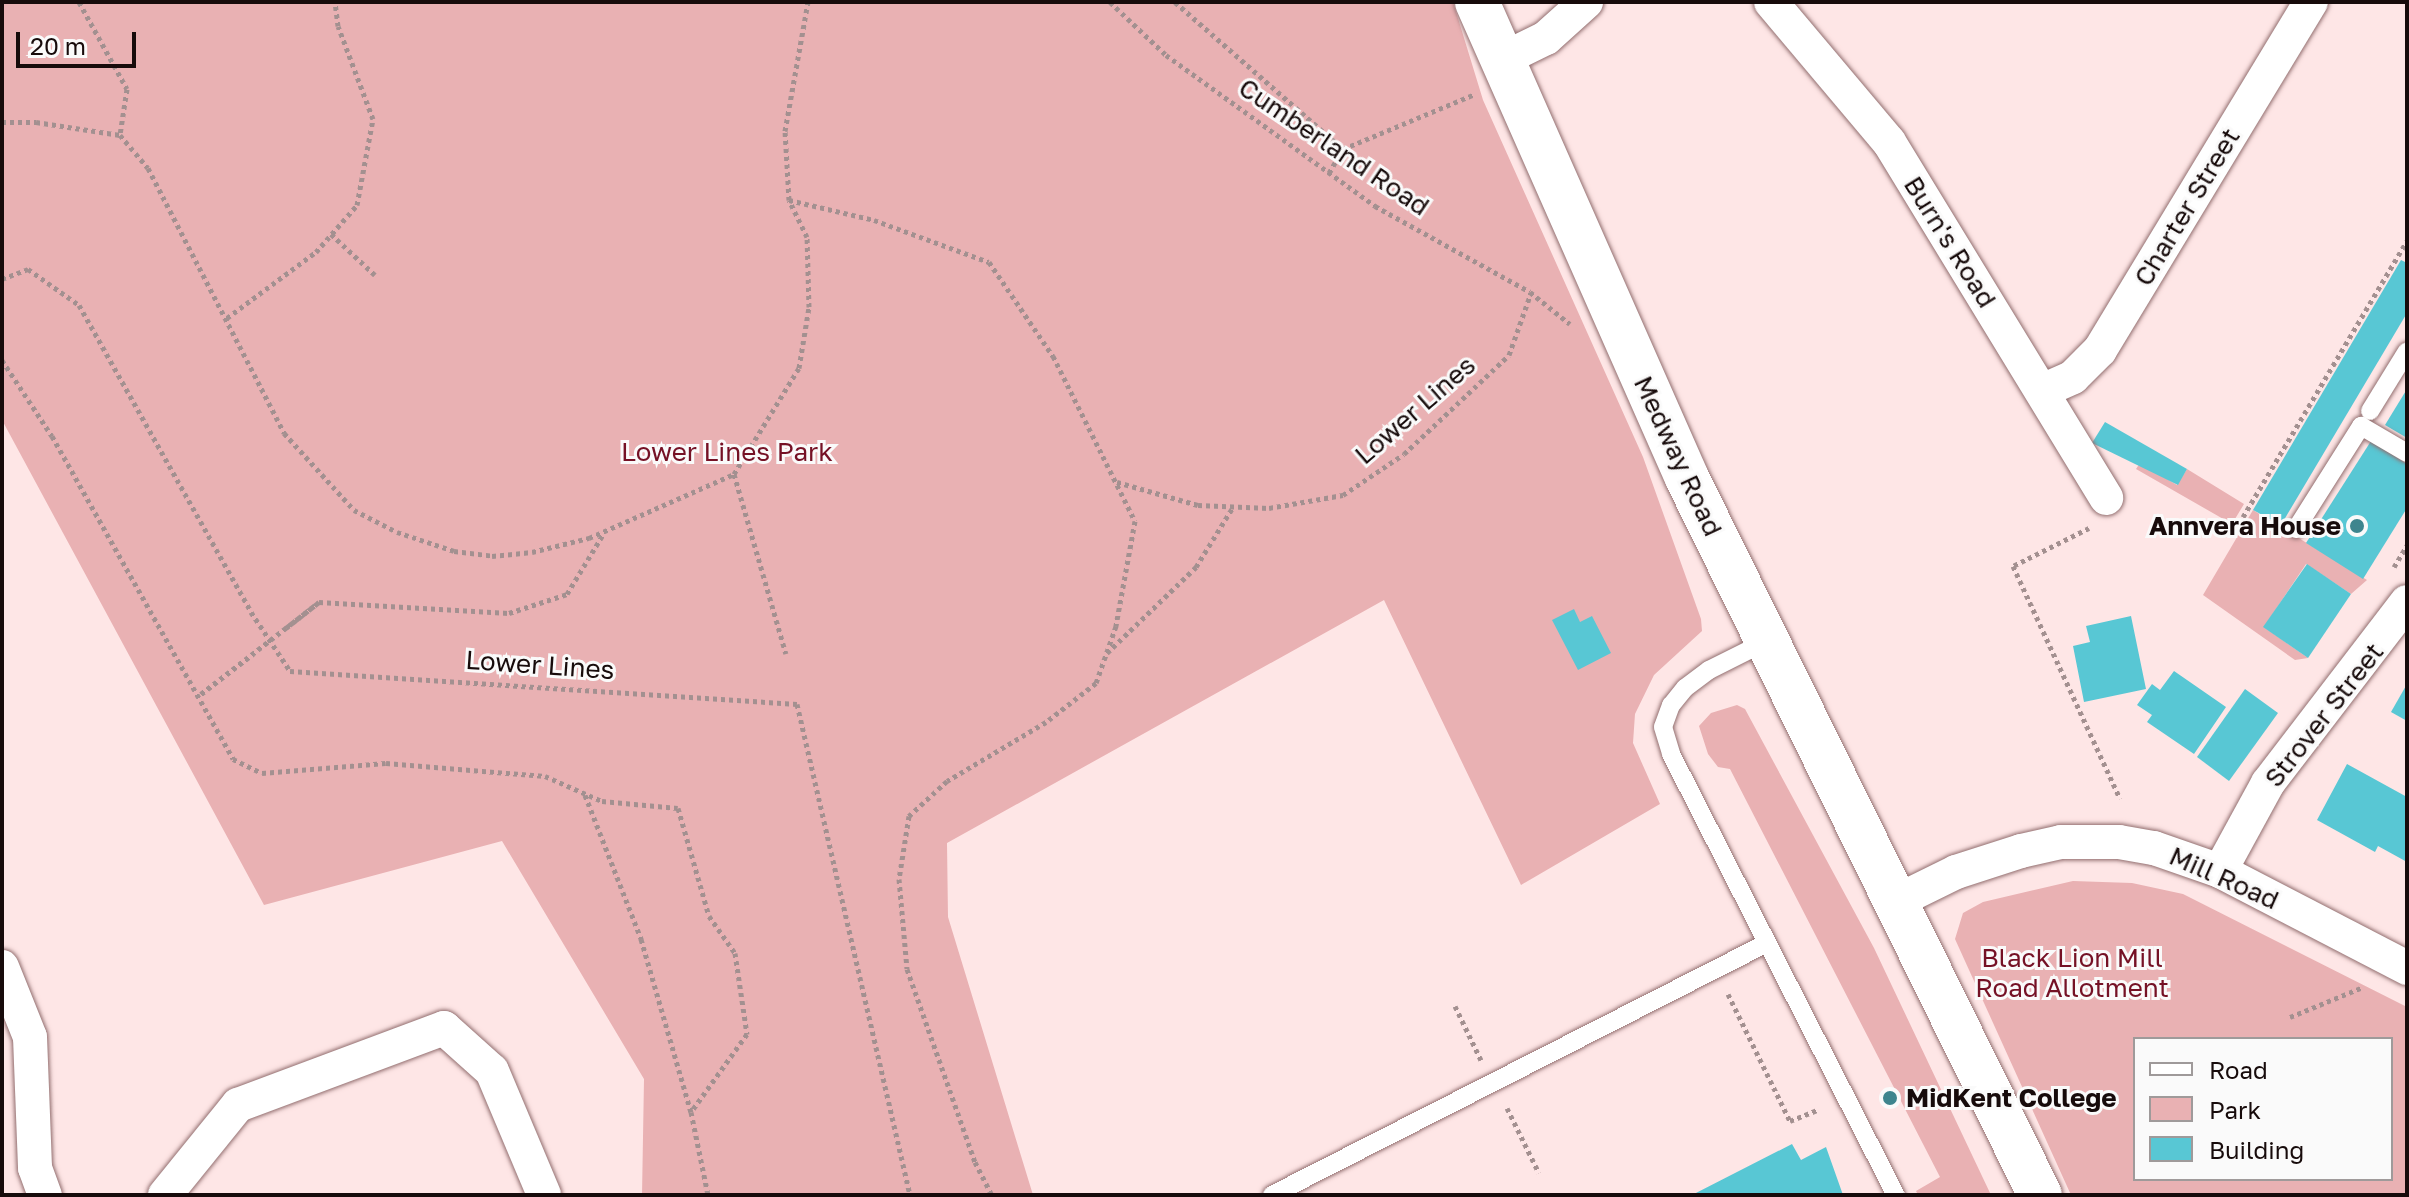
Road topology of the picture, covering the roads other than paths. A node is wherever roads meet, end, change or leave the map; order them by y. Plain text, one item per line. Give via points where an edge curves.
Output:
1 (1477, 2) edge
2 (1586, 2) edge
3 (1771, 2) edge
4 (2311, 2) edge
5 (1494, 75) junction
6 (2407, 351) edge
7 (2042, 391) junction
8 (2370, 411) dead end
9 (2407, 453) edge
10 (2106, 498) road end
11 (2296, 529) dead end
12 (2407, 602) edge
13 (1767, 641) junction
14 (2220, 871) junction
15 (1895, 902) junction
16 (1767, 943) junction
17 (2, 967) edge
18 (2407, 968) edge
19 (45, 1195) edge
20 (165, 1195) edge
21 (544, 1195) edge
22 (1272, 1195) edge
23 (1896, 1195) edge
24 (2040, 1195) edge

1 - 5 main road, Medway Road
2 - 5 street
3 - 7 street, Burn's Road via 1889,142
4 - 7 street, Charter Street via 2100,350 2073,377
5 - 13 main road, Medway Road
6 - 8 lane
7 - 10 street, Burn's Road
9 - 11 lane via 2361,426
12 - 14 street, Strover Street via 2268,783
13 - 15 main road, Medway Road
13 - 16 lane via 1685,688 1663,727 1671,754
14 - 15 street, Mill Road via 2154,848 2061,842 1956,872
14 - 18 street, Mill Road
15 - 24 main road, Medway Road
16 - 22 lane
16 - 23 lane
17 - 19 street via 30,1037 35,1168
20 - 21 street via 238,1105 444,1028 492,1071

